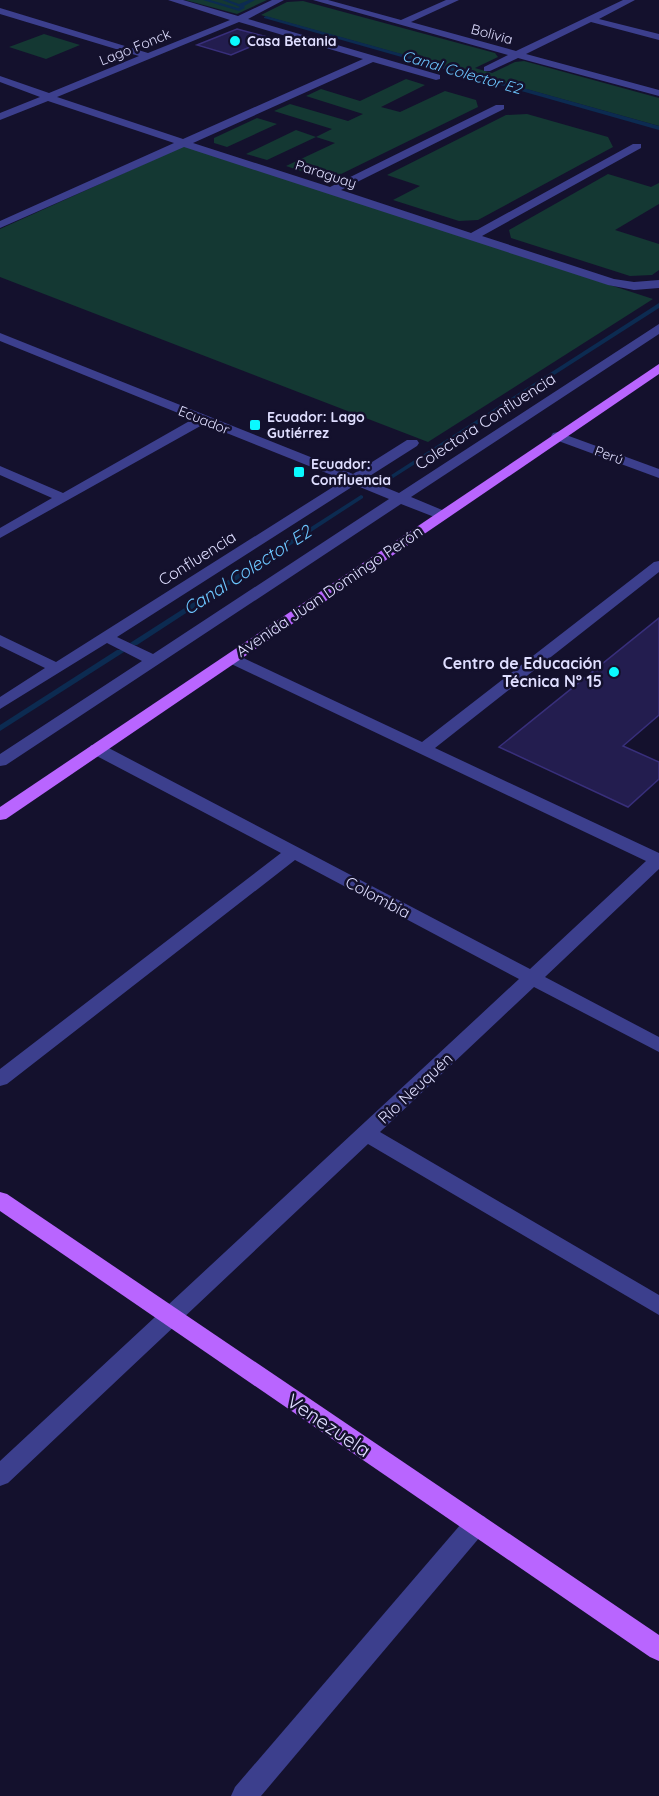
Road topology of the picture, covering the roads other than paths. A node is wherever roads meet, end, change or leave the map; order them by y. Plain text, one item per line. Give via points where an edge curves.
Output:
1 (173, 0) edge
2 (279, 0) edge
3 (318, 0) edge
4 (454, 0) edge
5 (630, 0) edge
6 (0, 11) edge
7 (590, 19) junction
8 (238, 20) junction
9 (402, 23) junction
10 (659, 37) edge
11 (517, 54) junction
12 (148, 56) junction
13 (372, 59) junction
14 (487, 69) dead end
15 (436, 77) dead end
16 (0, 79) edge
17 (659, 93) edge
18 (48, 97) junction
19 (500, 106) dead end
20 (0, 117) edge
21 (183, 143) junction
22 (637, 146) dead end
23 (331, 191) junction
24 (0, 225) edge
25 (472, 237) junction
26 (659, 284) edge
27 (659, 328) edge
28 (0, 337) edge
29 (659, 368) edge
30 (203, 419) junction
31 (558, 436) junction
32 (412, 442) dead end
33 (0, 470) edge
34 (659, 474) edge
35 (353, 480) junction
36 (63, 498) junction
37 (400, 499) junction
38 (442, 515) junction
39 (0, 534) edge
40 (659, 565) edge
41 (106, 637) junction
42 (0, 640) edge
43 (231, 658) junction
44 (153, 660) junction
45 (57, 668) junction
46 (0, 704) edge
47 (97, 749) junction
48 (423, 749) junction
49 (0, 761) edge
50 (0, 815) edge
51 (294, 852) junction
52 (658, 860) edge
53 (532, 978) junction
54 (659, 1045) edge
55 (0, 1079) edge
56 (367, 1134) junction
57 (0, 1200) edge
58 (659, 1306) edge
59 (171, 1317) junction
60 (0, 1476) edge
61 (476, 1524) junction
62 (659, 1649) edge
63 (244, 1796) edge

1 - 8 street
2 - 8 street, Lago Fonck
3 - 9 street, Bolivia
4 - 9 street
5 - 7 street
6 - 12 street
7 - 10 street
7 - 11 street
8 - 12 street, Lago Fonck
8 - 13 street
9 - 11 street, Bolivia
11 - 14 street
11 - 17 street, Bolivia
12 - 18 street, Lago Fonck
13 - 15 street
13 - 21 street
16 - 18 street, Paraguay
18 - 20 street, Lago Fonck
18 - 21 street, Paraguay
19 - 23 street
21 - 23 street, Paraguay
21 - 24 street
22 - 25 street
23 - 25 street, Paraguay
25 - 26 street, Paraguay via 612,282
27 - 37 street, Colectora Confluencia
28 - 30 street, Ecuador
29 - 31 main road, Avenida Juan Domingo Perón
30 - 35 street, Ecuador
30 - 36 street
31 - 34 street, Perú
31 - 38 main road, Avenida Juan Domingo Perón
32 - 35 street, Confluencia
33 - 36 street
35 - 37 street, Ecuador
35 - 41 street, Confluencia
36 - 39 street
37 - 38 street, Ecuador
37 - 44 street, Colectora Confluencia
38 - 43 main road, Avenida Juan Domingo Perón
40 - 48 street
41 - 44 street
41 - 45 street, Confluencia
42 - 45 street
43 - 47 main road, Avenida Juan Domingo Perón
43 - 48 street
44 - 49 street, Colectora Confluencia
45 - 46 street, Confluencia
47 - 50 main road, Avenida Juan Domingo Perón
47 - 51 street, Colombia
48 - 52 street
51 - 53 street, Colombia
51 - 55 street
52 - 53 street, Río Neuquén
53 - 54 street, Colombia
53 - 56 street, Río Neuquén
56 - 58 street
56 - 59 street, Río Neuquén
57 - 59 main road, Venezuela
59 - 60 street, Río Neuquén
59 - 61 main road, Venezuela
61 - 62 main road, Venezuela
61 - 63 street

